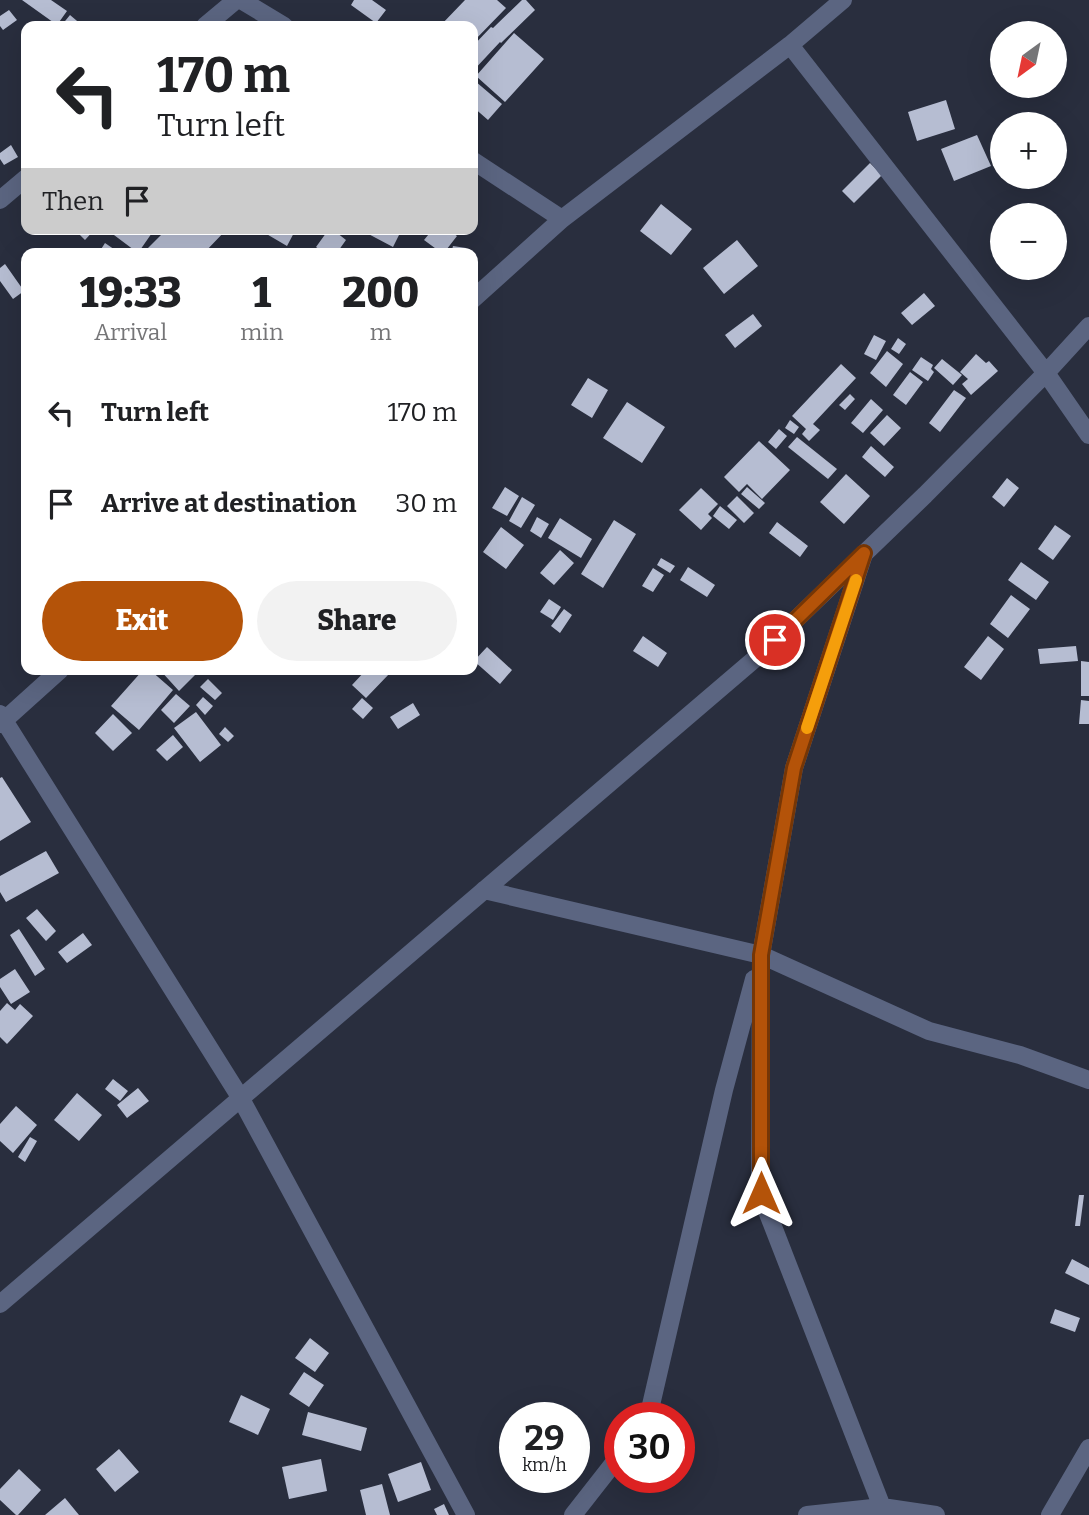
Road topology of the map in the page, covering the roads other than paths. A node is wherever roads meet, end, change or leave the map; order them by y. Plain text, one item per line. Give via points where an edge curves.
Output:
1 (239, 0) edge
2 (843, 0) edge
3 (212, 21) edge
4 (275, 21) edge
5 (790, 45) junction
6 (478, 164) edge
7 (21, 182) edge
8 (0, 200) edge
9 (562, 219) junction
10 (478, 295) edge
11 (1089, 326) edge
12 (1046, 373) junction
13 (1089, 435) edge
14 (864, 553) junction
15 (54, 675) edge
16 (1, 720) edge
17 (484, 890) junction
18 (761, 955) junction
19 (1089, 1080) edge
20 (240, 1097) junction
21 (0, 1304) edge
22 (652, 1402) edge
23 (1089, 1448) edge
24 (604, 1475) edge
25 (882, 1507) junction
26 (466, 1515) edge
27 (573, 1515) edge
28 (807, 1515) edge
29 (936, 1515) edge
30 (1050, 1515) edge

1 - 3 street
1 - 4 street
2 - 5 street
5 - 9 street
5 - 12 street
6 - 9 street
7 - 8 street
9 - 10 street
11 - 12 street
12 - 13 street
12 - 14 street
14 - 17 street via 757,657
14 - 18 street via 794,768
15 - 16 street
16 - 20 street
17 - 18 street
17 - 20 street
18 - 19 street via 929,1031 1020,1055
18 - 22 street via 724,1090
18 - 25 street via 761,1193
20 - 21 street
20 - 26 street
23 - 30 street
24 - 27 street
25 - 28 street
25 - 29 street

